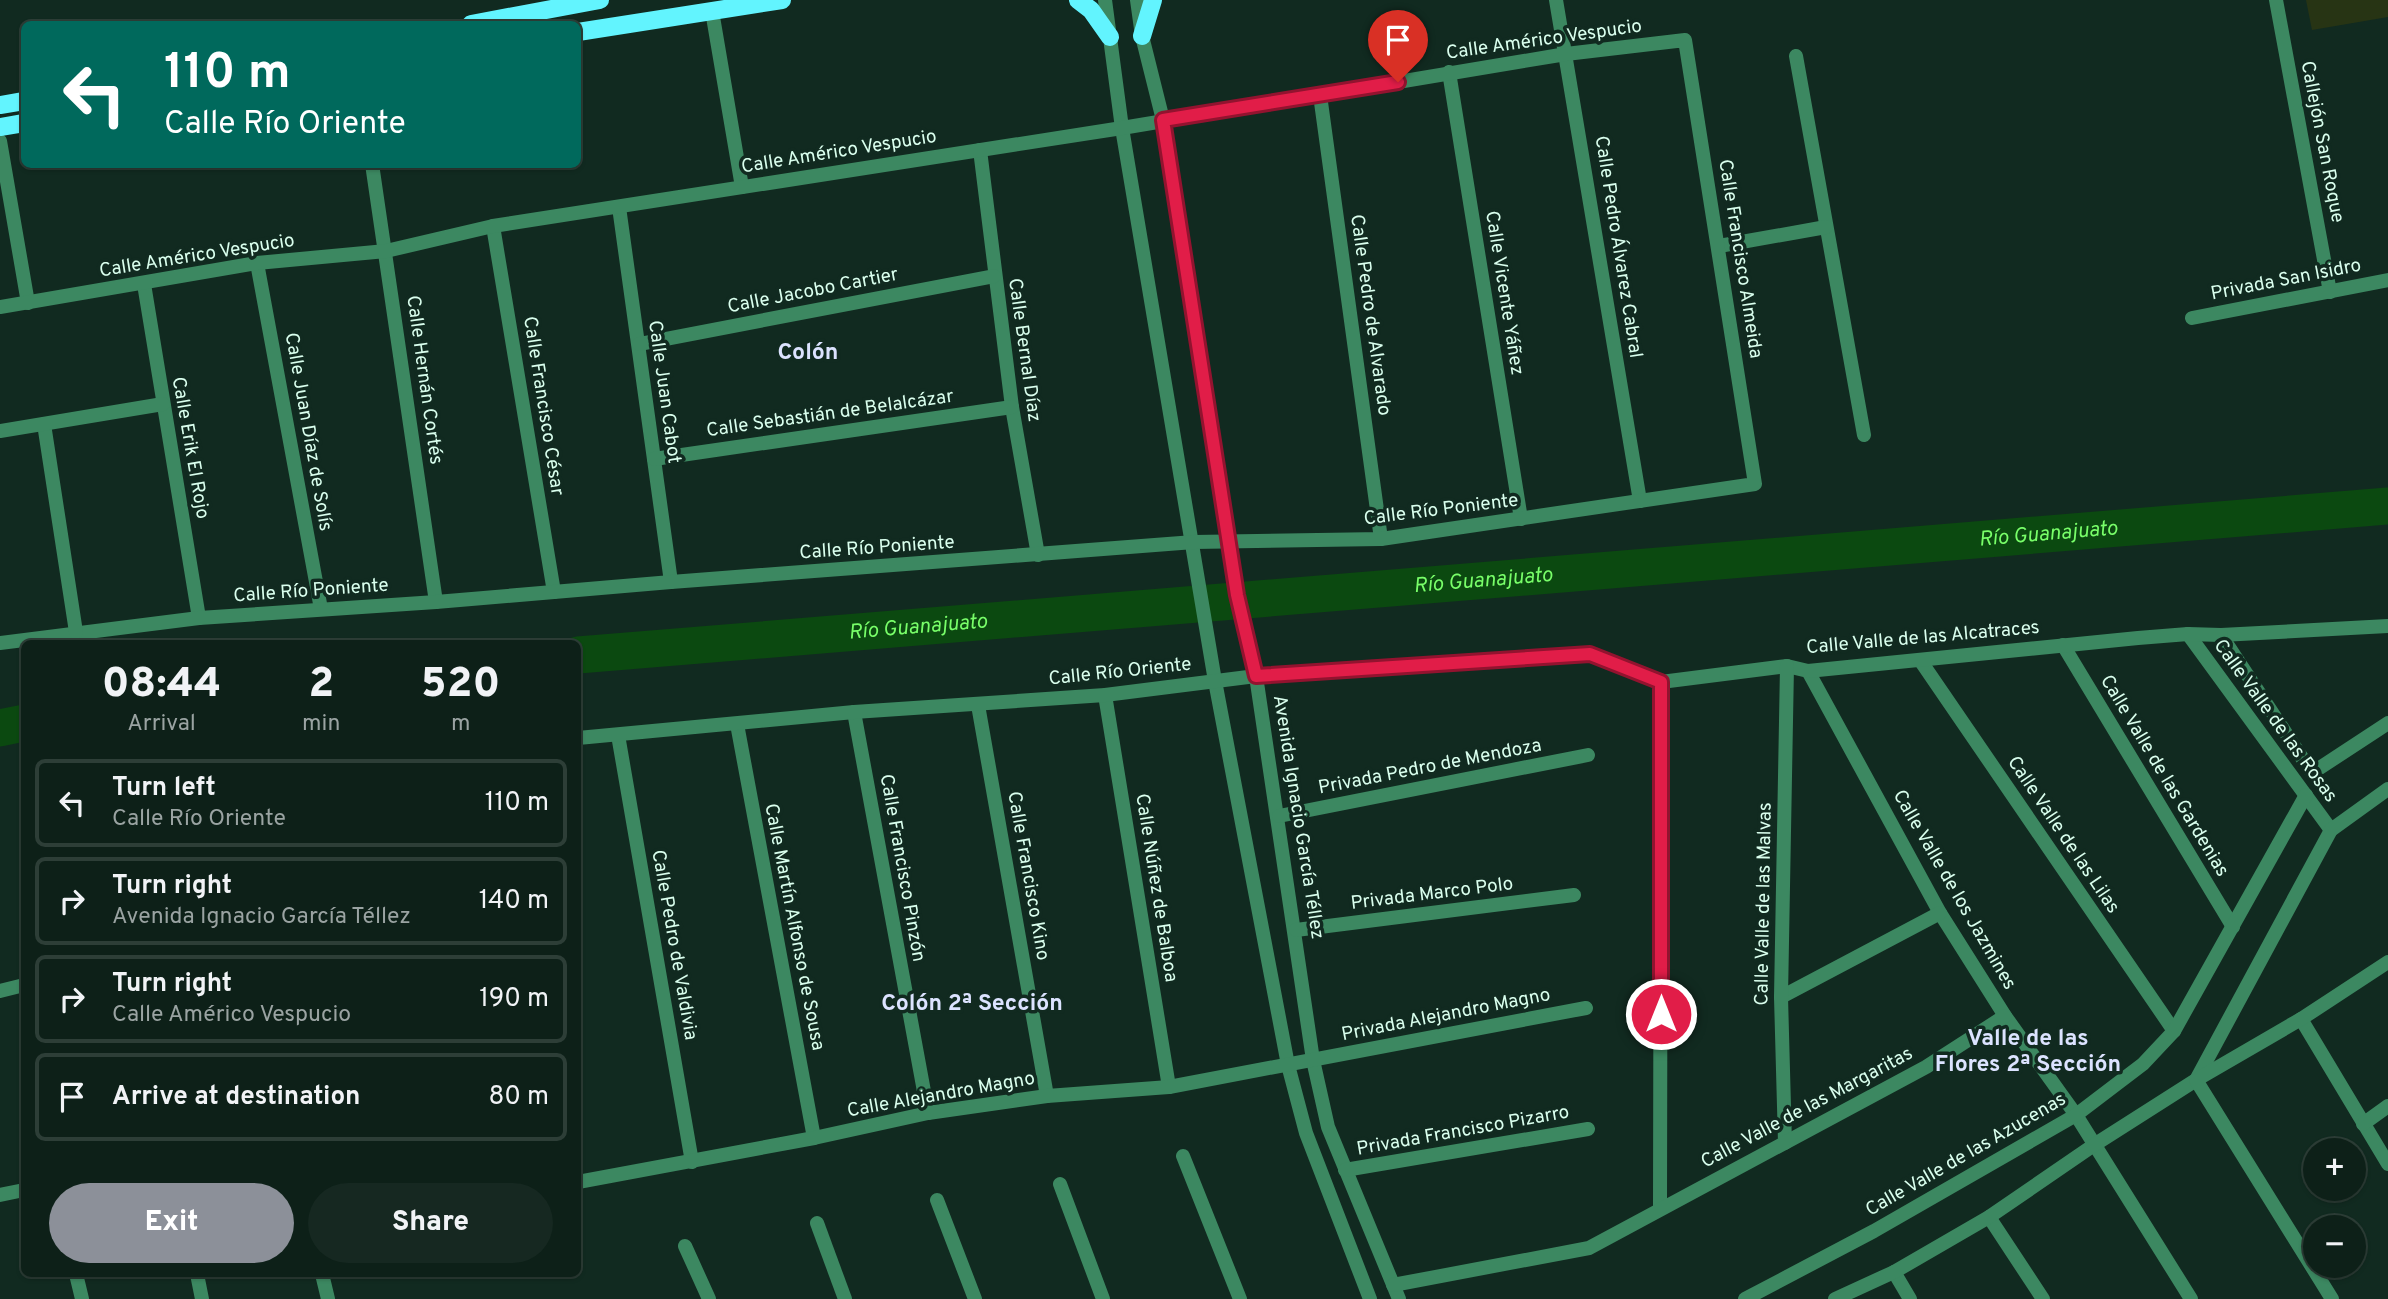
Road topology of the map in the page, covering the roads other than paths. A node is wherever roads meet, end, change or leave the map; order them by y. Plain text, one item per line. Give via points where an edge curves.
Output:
1 (600, 0) edge
2 (782, 0) edge
3 (1078, 0) edge
4 (1105, 0) edge
5 (1137, 0) edge
6 (1153, 0) edge
7 (1556, 0) edge
8 (2276, 0) edge
9 (712, 11) junction
10 (487, 21) edge
11 (581, 32) edge
12 (1142, 36) junction
13 (1110, 37) junction
14 (1685, 40) joint
15 (1566, 54) junction
16 (1796, 56) dead end
17 (1449, 72) junction
18 (1321, 95) junction
19 (21, 102) edge
20 (0, 105) edge
21 (1163, 120) junction
22 (21, 124) edge
23 (0, 127) edge
24 (1122, 128) junction
25 (0, 141) edge
26 (980, 150) junction
27 (373, 168) edge
28 (742, 187) junction
29 (619, 207) junction
30 (493, 226) junction
31 (1826, 227) junction
32 (1719, 246) junction
33 (386, 251) junction
34 (257, 262) junction
35 (994, 276) junction
36 (2388, 280) edge
37 (144, 284) junction
38 (2330, 292) junction
39 (28, 303) junction
40 (0, 307) edge
41 (2192, 318) dead end
42 (639, 344) junction
43 (163, 404) junction
44 (1012, 407) junction
45 (44, 424) junction
46 (0, 431) edge
47 (1864, 435) dead end
48 (654, 459) junction
49 (1755, 484) joint
50 (1640, 501) junction
51 (1521, 519) junction
52 (1381, 539) junction
53 (1194, 546) junction
54 (1230, 547) junction
55 (1038, 555) junction
56 (671, 582) junction
57 (554, 592) junction
58 (436, 602) junction
59 (321, 609) junction
60 (199, 618) junction
61 (2388, 626) edge
62 (76, 632) junction
63 (2188, 634) junction
64 (2221, 635) junction
65 (0, 643) edge
66 (2063, 645) junction
67 (1920, 660) junction
68 (1787, 666) junction
69 (1808, 671) junction
70 (1256, 676) junction
71 (1215, 681) junction
72 (1661, 682) junction
73 (1105, 695) junction
74 (978, 705) junction
75 (854, 712) junction
76 (2388, 723) edge
77 (737, 724) junction
78 (618, 735) junction
79 (581, 738) edge
80 (1588, 755) dead end
81 (2388, 789) edge
82 (2306, 795) junction
83 (1279, 816) junction
84 (2331, 830) junction
85 (1574, 895) dead end
86 (1940, 913) junction
87 (2233, 928) junction
88 (1296, 930) junction
89 (2388, 962) edge
90 (21, 986) edge
91 (0, 991) edge
92 (1781, 998) junction
93 (1586, 1008) dead end
94 (2005, 1016) junction
95 (2301, 1019) junction
96 (2174, 1031) junction
97 (1313, 1060) junction
98 (1288, 1065) junction
99 (2196, 1080) junction
100 (1170, 1087) junction
101 (1047, 1096) junction
102 (2388, 1106) edge
103 (928, 1113) junction
104 (2076, 1115) junction
105 (2363, 1124) junction
106 (1588, 1129) dead end
107 (814, 1138) junction
108 (1785, 1143) junction
109 (2094, 1145) junction
110 (1183, 1156) dead end
111 (692, 1162) junction
112 (2388, 1164) edge
113 (1345, 1170) junction
114 (581, 1182) edge
115 (1060, 1184) dead end
116 (21, 1191) edge
117 (0, 1195) edge
118 (937, 1200) dead end
119 (1660, 1208) junction
120 (1989, 1217) junction
121 (817, 1223) dead end
122 (685, 1246) dead end
123 (1894, 1272) junction
124 (77, 1277) edge
125 (198, 1277) edge
126 (323, 1277) edge
127 (1393, 1284) junction
128 (1763, 1296) edge
129 (82, 1299) edge
130 (202, 1299) edge
131 (328, 1299) edge
132 (709, 1299) edge
133 (845, 1299) edge
134 (975, 1299) edge
135 (1103, 1299) edge
136 (1240, 1299) edge
137 (1370, 1299) edge
138 (1399, 1299) edge
139 (1745, 1299) edge
140 (1835, 1299) edge
141 (1910, 1299) edge
142 (2043, 1299) edge
143 (2191, 1299) edge
144 (2332, 1299) edge

1 - 10 main road
2 - 9 main road
3 - 13 main road
4 - 13 street
5 - 12 street, Avenida Ignacio García Téllez
6 - 12 main road
7 - 15 street, Calle Pedro Álvarez Cabral
8 - 38 street, Callejón San Roque
9 - 11 main road
9 - 28 street
12 - 21 street, Avenida Ignacio García Téllez
13 - 24 street
14 - 15 street, Calle Américo Vespucio
14 - 32 street, Calle Francisco Almeida
15 - 17 street, Calle Américo Vespucio
15 - 50 street, Calle Pedro Álvarez Cabral
16 - 31 street
17 - 18 street, Calle Américo Vespucio
17 - 51 street, Calle Vicente Yáñez
18 - 21 street, Calle Américo Vespucio
18 - 52 street, Calle Pedro de Alvarado
19 - 20 main road
21 - 24 street, Calle Américo Vespucio
21 - 54 street, Avenida Ignacio García Téllez
22 - 23 main road
24 - 26 street, Calle Américo Vespucio
24 - 53 street
25 - 39 street
26 - 28 street, Calle Américo Vespucio
26 - 35 street, Calle Bernal Díaz
27 - 33 street, Calle Hernán Cortés
28 - 29 street, Calle Américo Vespucio
29 - 30 street, Calle Américo Vespucio
29 - 42 street, Calle Juan Cabot
30 - 33 street, Calle Américo Vespucio
30 - 57 street, Calle Francisco César
31 - 32 street
31 - 47 street
32 - 49 street, Calle Francisco Almeida
33 - 34 street, Calle Américo Vespucio
33 - 58 street, Calle Hernán Cortés
34 - 37 street, Calle Américo Vespucio
34 - 59 street, Calle Juan Díaz de Solís
35 - 42 street, Calle Jacobo Cartier
35 - 44 street, Calle Bernal Díaz
36 - 38 street, Privada San Isidro
37 - 39 street, Calle Américo Vespucio
37 - 43 street, Calle Erik El Rojo
38 - 41 street, Privada San Isidro
39 - 40 street, Calle Américo Vespucio
42 - 48 street, Calle Juan Cabot
43 - 45 street
43 - 60 street, Calle Erik El Rojo
44 - 48 street, Calle Sebastián de Belalcázar
44 - 55 street, Calle Bernal Díaz
45 - 46 street
45 - 62 street
48 - 56 street, Calle Juan Cabot
49 - 50 street, Calle Río Poniente
50 - 51 street, Calle Río Poniente
51 - 52 street, Calle Río Poniente
52 - 54 street, Calle Río Poniente
53 - 54 street, Calle Río Poniente
53 - 55 street, Calle Río Poniente
53 - 71 street
54 - 70 street, Avenida Ignacio García Téllez
55 - 56 street, Calle Río Poniente
56 - 57 street, Calle Río Poniente
57 - 58 street, Calle Río Poniente
58 - 59 street, Calle Río Poniente
59 - 60 street, Calle Río Poniente
60 - 62 street, Calle Río Poniente
61 - 64 street, Calle Valle de las Alcatraces
62 - 65 street, Calle Río Poniente
63 - 64 street, Calle Valle de las Alcatraces
63 - 66 street, Calle Valle de las Alcatraces
63 - 82 street, Calle Valle de las Rosas
64 - 76 street via 2312,773
66 - 67 street, Calle Valle de las Alcatraces
66 - 87 street, Calle Valle de las Gardenias
67 - 69 street, Calle Valle de las Alcatraces
67 - 96 street, Calle Valle de las Lilas
68 - 69 street, Calle Valle de las Alcatraces
68 - 72 street, Calle Valle de las Alcatraces
68 - 92 street, Calle Valle de las Malvas
69 - 86 street, Calle Valle de los Jazmines
70 - 71 street, Calle Río Oriente
70 - 72 street, Calle Río Oriente via 1590,654
70 - 83 street, Avenida Ignacio García Téllez
71 - 73 street, Calle Río Oriente
71 - 98 street
72 - 119 street
73 - 74 street, Calle Río Oriente
73 - 100 street, Calle Núñez de Balboa
74 - 75 street, Calle Río Oriente
74 - 101 street, Calle Francisco Kino
75 - 77 street, Calle Río Oriente
75 - 103 street, Calle Francisco Pinzón
77 - 78 street, Calle Río Oriente
77 - 107 street, Calle Martín Alfonso de Sousa
78 - 79 street, Calle Río Oriente
78 - 111 street, Calle Pedro de Valdivia
80 - 83 street, Privada Pedro de Mendoza
81 - 84 street
82 - 84 street, Calle Valle de las Rosas
82 - 87 street, Calle Valle de las Azucenas
83 - 88 street, Avenida Ignacio García Téllez
84 - 99 street
85 - 88 street, Privada Marco Polo
86 - 92 street
86 - 94 street, Calle Valle de los Jazmines
87 - 96 street, Calle Valle de las Azucenas
88 - 97 street, Avenida Ignacio García Téllez
89 - 95 street
90 - 91 street
92 - 108 street, Calle Valle de las Malvas
93 - 97 street, Privada Alejandro Magno
94 - 104 street, Calle Valle de los Jazmines
94 - 108 street, Calle Valle de las Margaritas via 1926,1067
95 - 99 street
95 - 105 street
96 - 104 street, Calle Valle de las Azucenas via 2143,1065
97 - 98 street, Calle Alejandro Magno
97 - 113 street, Avenida Ignacio García Téllez via 1328,1127
98 - 100 street, Calle Alejandro Magno
98 - 137 street via 1306,1133
99 - 109 street
99 - 144 street
100 - 101 street, Calle Alejandro Magno
101 - 103 street, Calle Alejandro Magno
102 - 105 street
103 - 107 street, Calle Alejandro Magno
104 - 109 street, Calle Valle de los Jazmines
104 - 128 street, Calle Valle de las Azucenas
105 - 112 street
106 - 113 street, Privada Francisco Pizarro
107 - 111 street, Calle Alejandro Magno
108 - 119 street, Calle Valle de las Margaritas
109 - 120 street
109 - 143 street, Calle Valle de los Jazmines
110 - 136 street
111 - 114 street, Calle Alejandro Magno
113 - 127 street, Avenida Ignacio García Téllez
115 - 135 street
116 - 117 street
118 - 134 street
119 - 127 street, Calle Valle de las Margaritas via 1589,1248
120 - 123 street
120 - 142 street
121 - 133 street
122 - 132 street
123 - 140 street
123 - 141 street
124 - 129 street
125 - 130 street
126 - 131 street
127 - 138 street, Avenida Ignacio García Téllez
128 - 139 street, Calle Valle de las Azucenas

